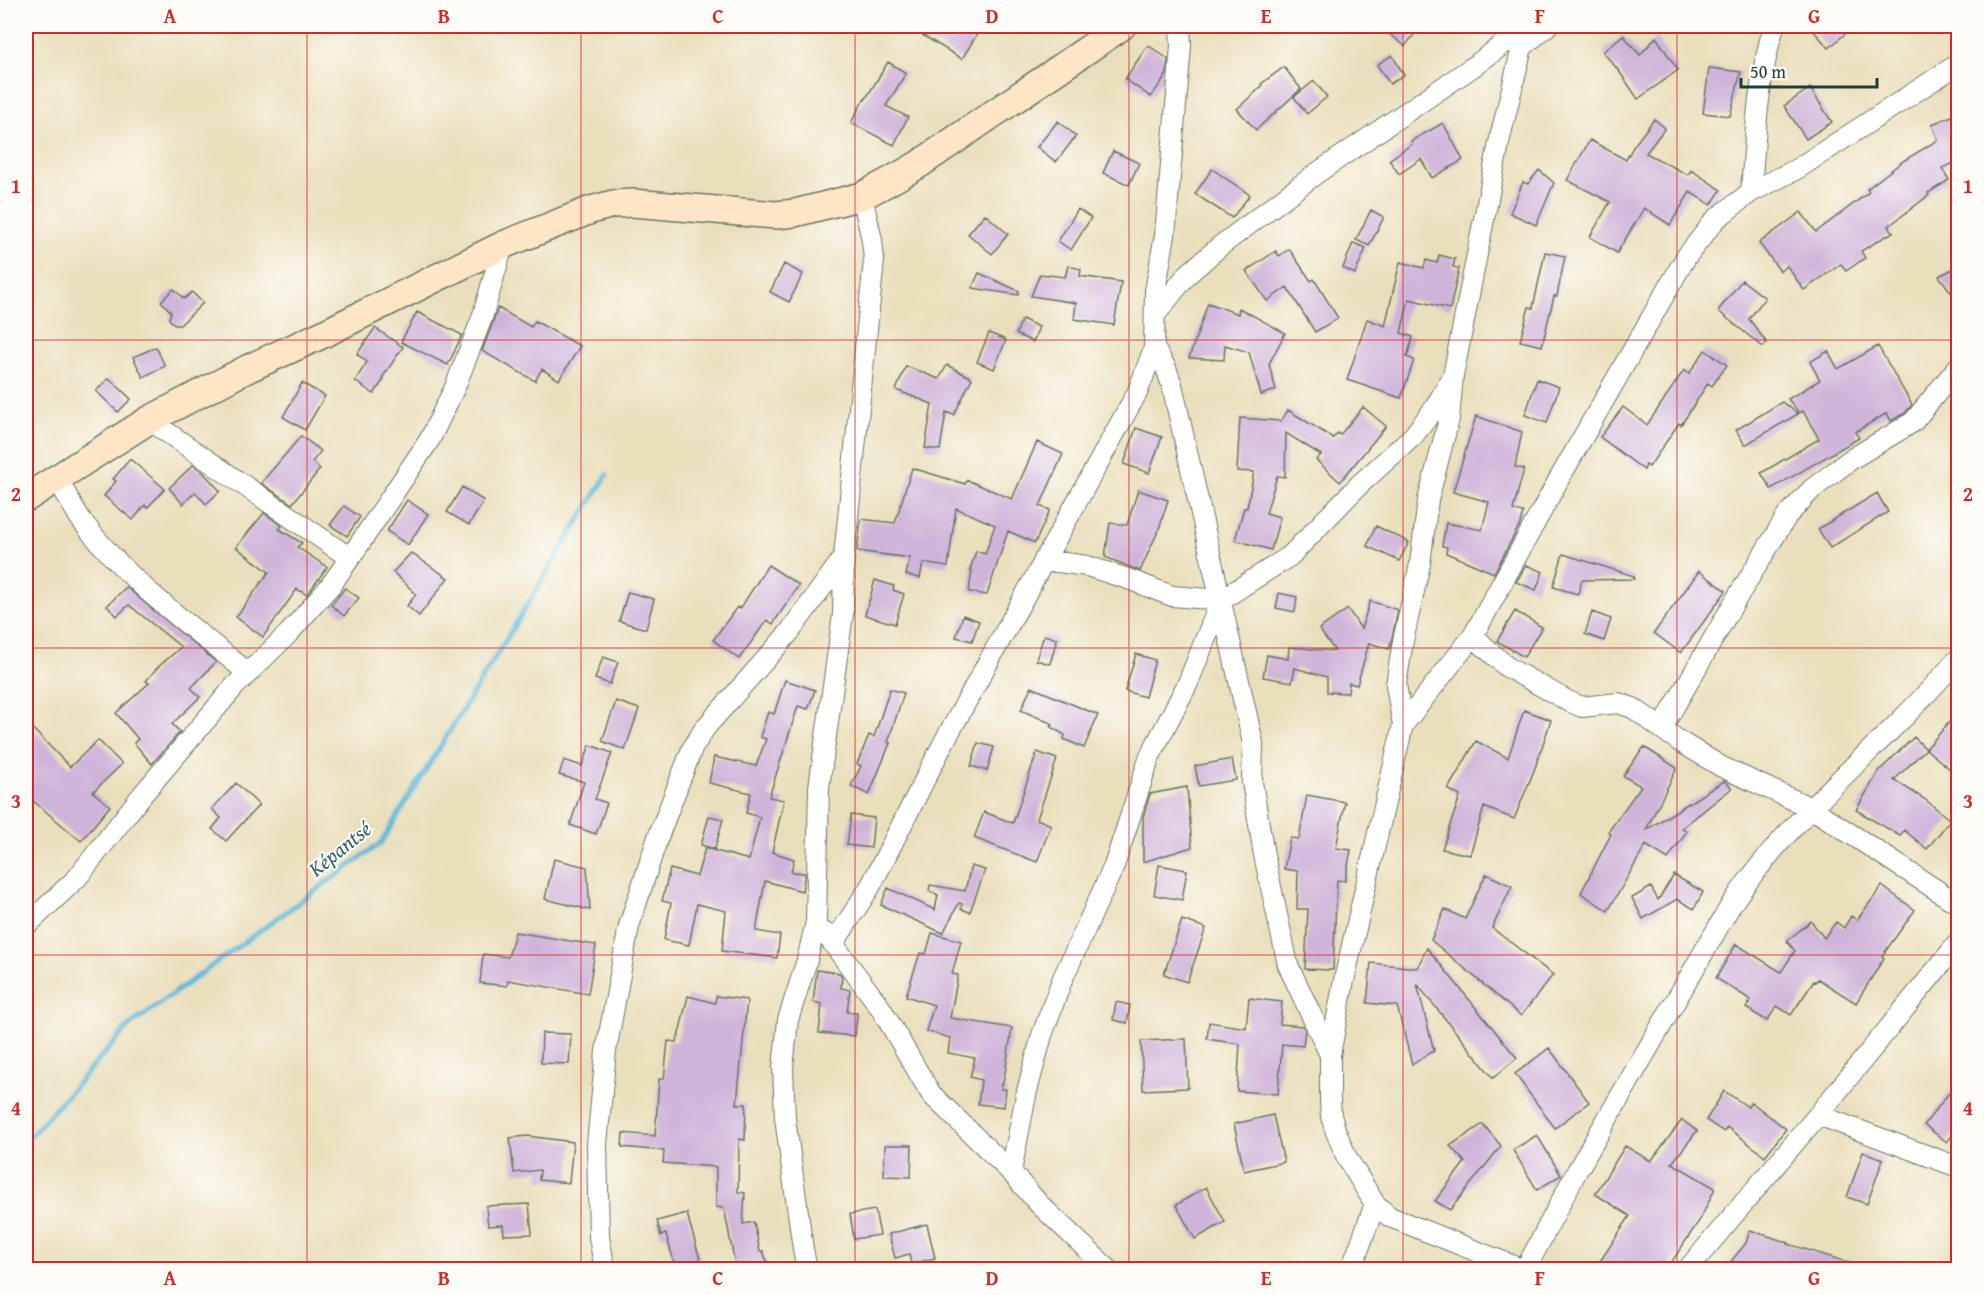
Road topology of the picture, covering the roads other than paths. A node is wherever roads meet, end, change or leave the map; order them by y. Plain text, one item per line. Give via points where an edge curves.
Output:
1 (1122, 26) edge
2 (1180, 26) edge
3 (1547, 26) edge
4 (1774, 26) edge
5 (1522, 34) edge
6 (1955, 70) edge
7 (1751, 192) junction
8 (862, 196) junction
9 (503, 245) junction
10 (1155, 315) junction
11 (1154, 348) junction
12 (1959, 367) edge
13 (1454, 376) junction
14 (149, 420) junction
15 (57, 477) junction
16 (26, 498) edge
17 (844, 557) junction
18 (351, 558) junction
19 (1044, 560) junction
20 (1221, 600) junction
21 (1473, 636) junction
22 (1959, 658) edge
23 (248, 673) junction
24 (1403, 725) junction
25 (1662, 728) junction
26 (1810, 808) junction
27 (1959, 904) edge
28 (816, 922) junction
29 (26, 926) edge
30 (834, 943) junction
31 (1959, 943) edge
32 (1330, 1055) junction
33 (1818, 1115) junction
34 (1959, 1167) edge
35 (1011, 1173) junction
36 (1375, 1204) junction
37 (605, 1269) edge
38 (807, 1269) edge
39 (1109, 1269) edge
40 (1351, 1269) edge
41 (1524, 1269) edge
42 (1687, 1269) edge

1 - 8 main road via 918,165
2 - 10 street via 1171,169
3 - 5 street
4 - 7 street via 1767,48 1755,132
5 - 10 street via 1317,173 1219,247 1187,275
5 - 13 street
6 - 7 street via 1797,169
7 - 21 street via 1716,219 1686,257
8 - 9 main road via 776,215 613,204
8 - 17 street via 874,260
9 - 14 main road
9 - 18 street via 482,318 430,439
10 - 11 street
11 - 19 street via 1138,390
11 - 20 street via 1172,385
12 - 25 street via 1913,422 1850,460 1812,489 1787,516
13 - 20 street via 1413,436 1290,556
13 - 24 street via 1449,419 1428,500 1420,564 1396,685
14 - 15 main road
14 - 18 street
15 - 16 main road
15 - 23 street via 82,520 127,573
17 - 28 street via 843,614 819,787
17 - 37 street via 788,634 705,728 692,749 658,837 629,926 606,1051 597,1144 599,1237
18 - 23 street via 296,625
19 - 20 street via 1087,566 1172,596
19 - 30 street via 870,887
20 - 32 street via 1253,743 1252,782 1288,965
20 - 35 street via 1188,683 1150,756 1114,866 1062,980 1042,1035
21 - 24 street
21 - 25 street via 1507,667 1568,701 1582,706 1618,703 1633,708
22 - 26 street
23 - 29 street via 141,795 77,878
24 - 32 street
25 - 26 street via 1722,767
26 - 27 street
26 - 41 street via 1751,875 1731,905
28 - 30 street
28 - 38 street via 788,1020 783,1068 785,1118
30 - 35 street via 880,1007 931,1094
31 - 33 street
32 - 36 street via 1331,1116 1347,1158
33 - 34 street
33 - 42 street
35 - 39 street
36 - 40 street
36 - 41 street via 1390,1218

